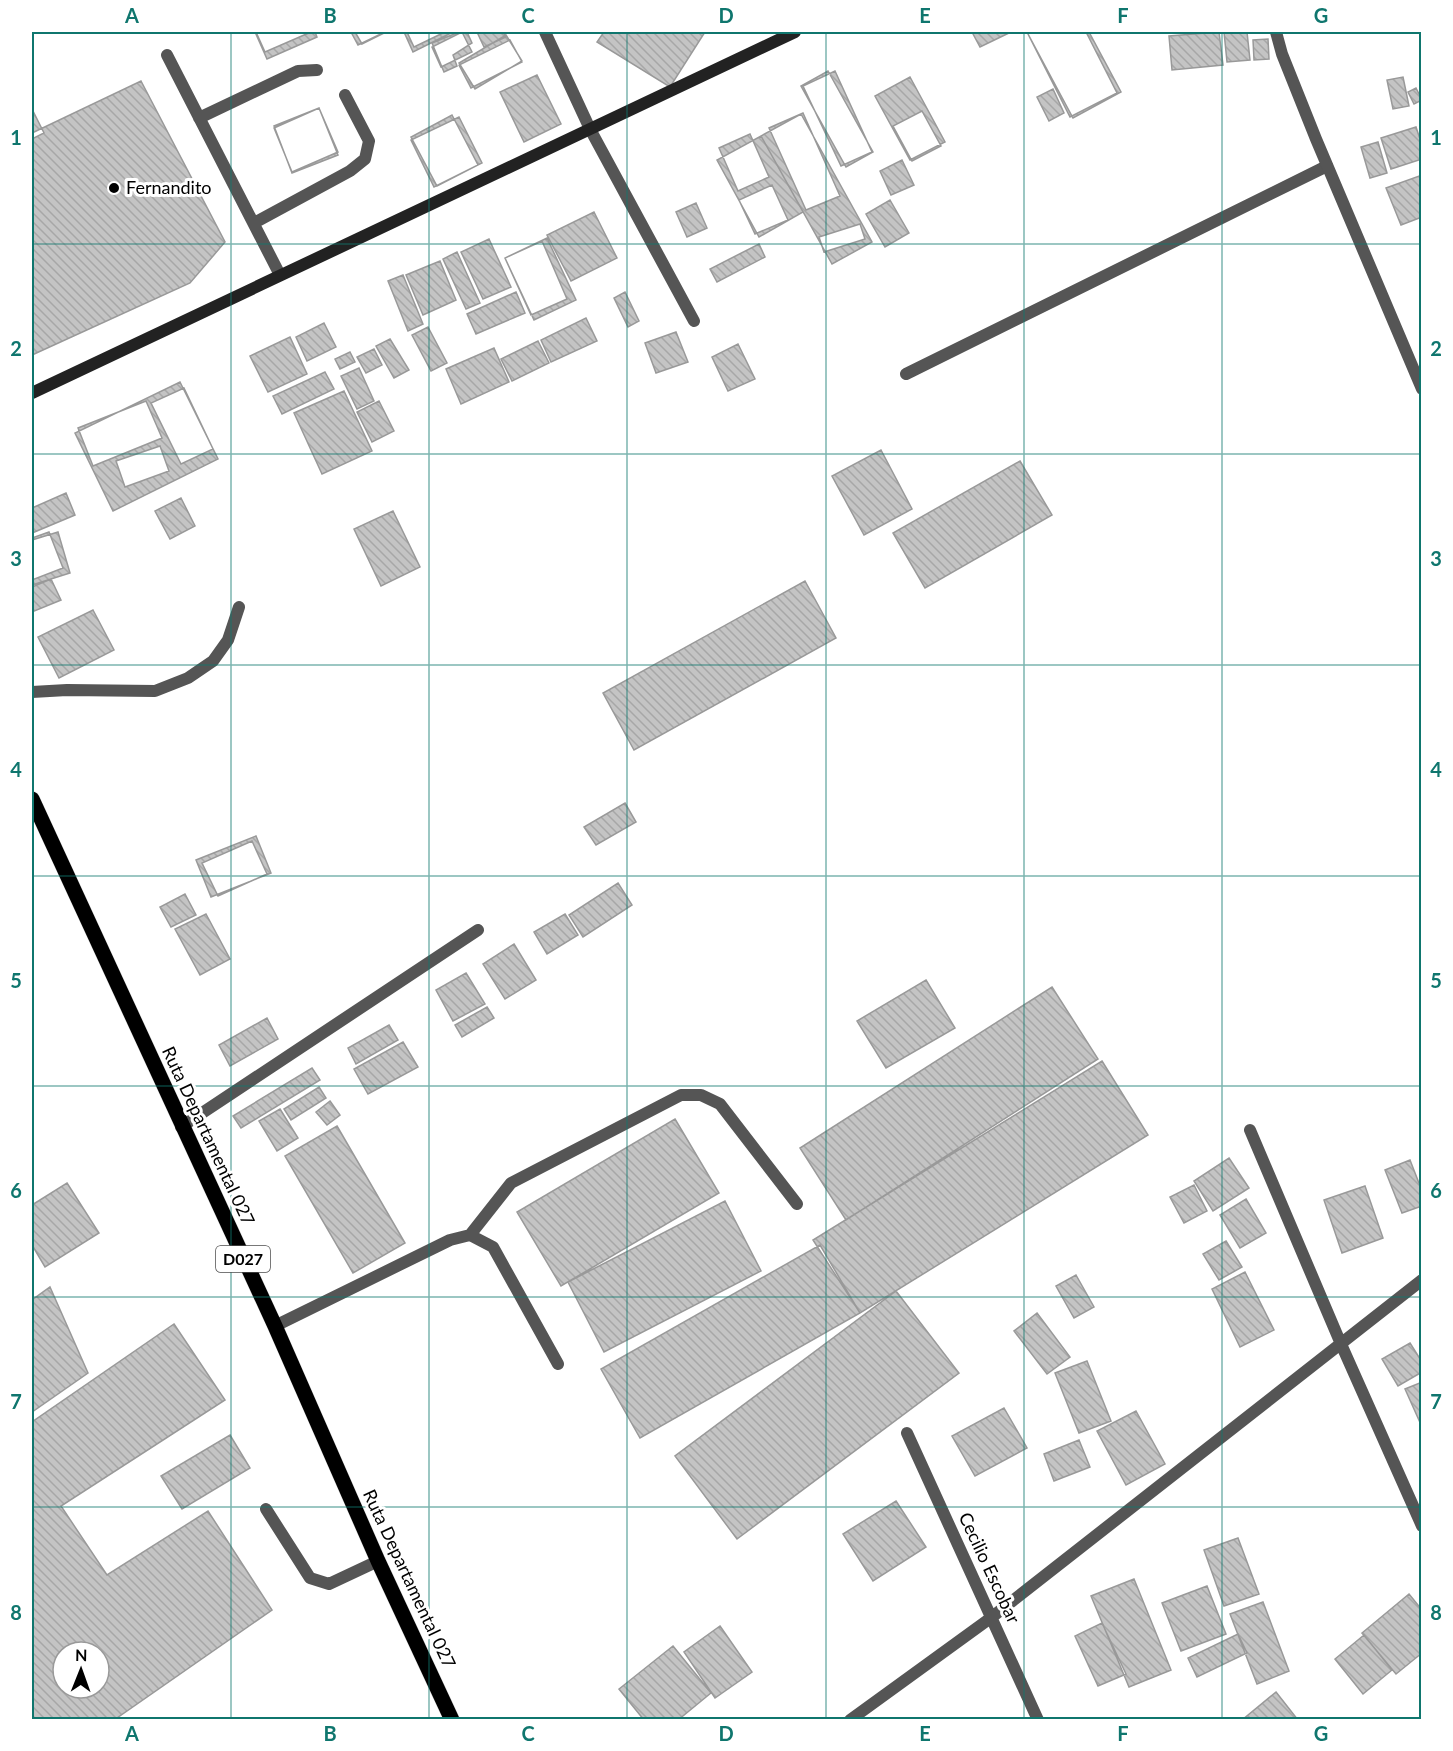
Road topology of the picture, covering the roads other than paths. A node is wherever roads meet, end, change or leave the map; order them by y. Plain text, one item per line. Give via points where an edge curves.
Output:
1 (545, 32) edge
2 (795, 32) edge
3 (1276, 32) edge
4 (167, 55) dead end
5 (317, 70) dead end
6 (345, 95) dead end
7 (200, 118) junction
8 (590, 129) junction
9 (1327, 166) junction
10 (254, 224) junction
11 (280, 275) junction
12 (694, 321) dead end
13 (906, 374) dead end
14 (1422, 389) edge
15 (32, 393) edge
16 (240, 607) dead end
17 (32, 692) edge
18 (32, 799) edge
19 (478, 930) dead end
20 (181, 1127) junction
21 (1250, 1130) dead end
22 (797, 1204) dead end
23 (470, 1235) junction
24 (1422, 1280) edge
25 (275, 1326) junction
26 (1341, 1344) junction
27 (558, 1364) dead end
28 (907, 1432) dead end
29 (266, 1509) dead end
30 (1422, 1526) edge
31 (378, 1561) junction
32 (992, 1617) junction
33 (452, 1719) edge
34 (850, 1719) edge
35 (1038, 1719) edge

1 - 8 street
2 - 8 street
3 - 9 street
4 - 7 street
5 - 7 street via 298,71
6 - 10 street via 369,141 365,159
7 - 10 street
8 - 11 street
8 - 12 street
9 - 13 street
9 - 14 street
10 - 11 street
11 - 15 street
16 - 17 street via 228,640 213,661 188,678 155,692
18 - 20 main road, Ruta Departamental 027 / D027
19 - 20 street
20 - 25 main road, Ruta Departamental 027 / D027
21 - 26 street
22 - 23 street via 720,1104 701,1095 681,1095 511,1183
23 - 25 street via 450,1240
23 - 27 street via 493,1247
24 - 26 street
25 - 31 main road, Ruta Departamental 027 / D027
26 - 30 street
26 - 32 street
28 - 32 street, Cecilio Escobar
29 - 31 street via 310,1578 329,1584
31 - 33 main road, Ruta Departamental 027 / D027
32 - 34 street
32 - 35 street, Cecilio Escobar

